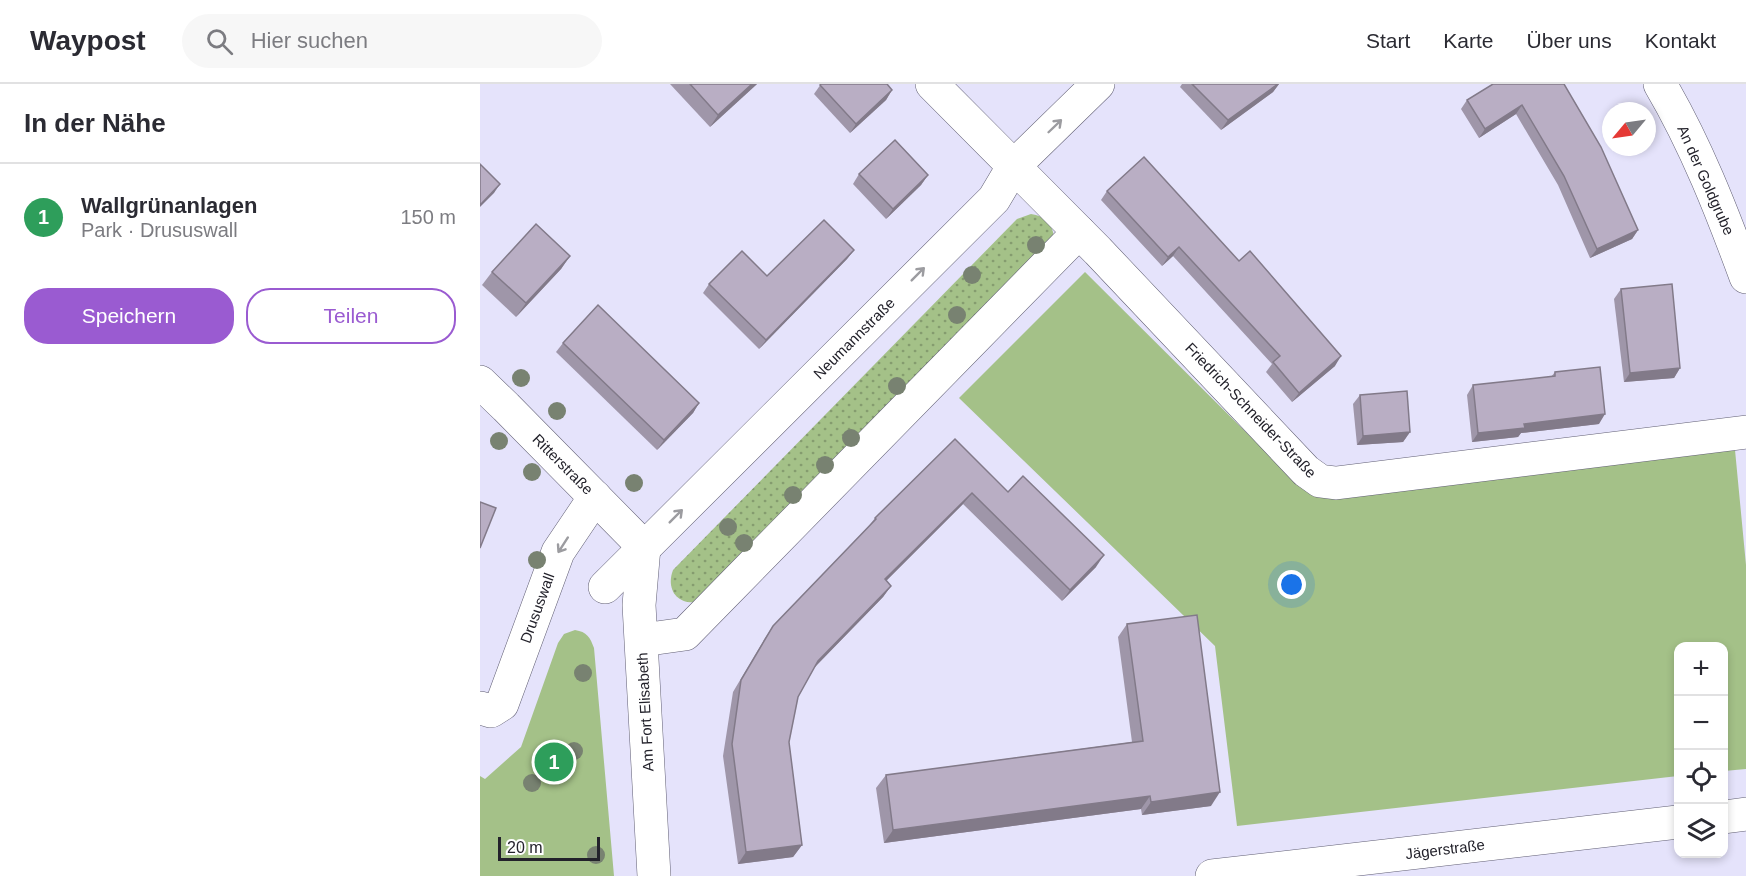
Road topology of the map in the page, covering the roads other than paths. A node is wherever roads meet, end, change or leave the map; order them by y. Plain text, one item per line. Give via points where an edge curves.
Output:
1 (932, 84) edge
2 (1098, 84) edge
3 (1660, 84) edge
4 (1013, 167) junction
5 (1079, 232) junction
6 (1746, 277) edge
7 (480, 382) edge
8 (1746, 432) edge
9 (595, 497) junction
10 (644, 547) junction
11 (605, 587) dead end
12 (642, 640) junction
13 (480, 708) edge
14 (1746, 814) edge
15 (1728, 816) edge
16 (1674, 822) edge
17 (654, 876) edge
18 (1212, 876) edge

1 - 4 street, Friedrich-Schneider-Straße
4 -> 2 street, Neumannstraße
3 - 6 street, An der Goldgrube via 1726,222
4 - 5 street, Friedrich-Schneider-Straße
10 -> 4 street, Neumannstraße via 993,199
5 - 8 street, Friedrich-Schneider-Straße via 1306,471 1320,481 1336,483
5 - 12 street via 685,634
7 - 9 street, Ritterstraße
9 - 10 street, Ritterstraße
9 -> 13 street, Drususwall via 558,552 502,704 491,711
10 - 11 street, Neumannstraße
10 - 12 street, Am Fort Elisabeth via 639,605
12 - 17 street, Am Fort Elisabeth
14 - 15 street
16 - 18 street, Jägerstraße

